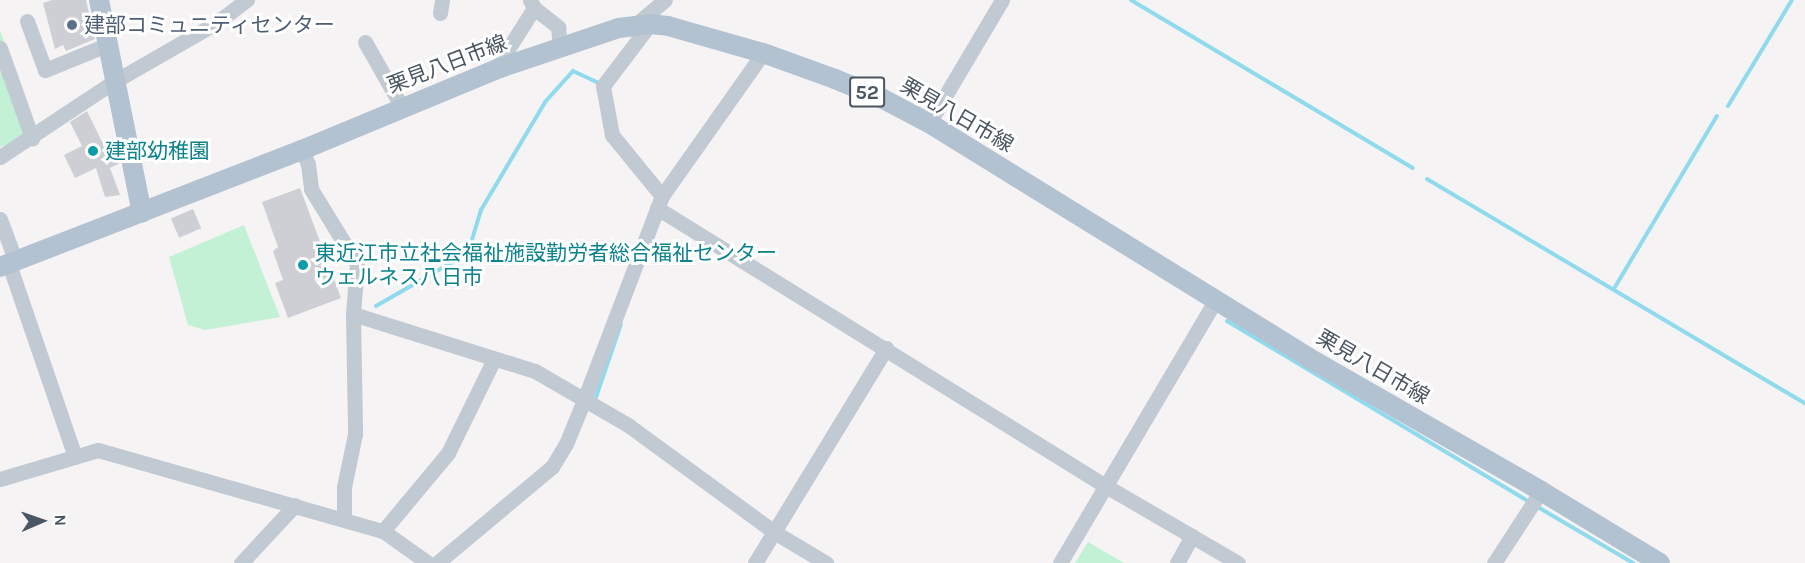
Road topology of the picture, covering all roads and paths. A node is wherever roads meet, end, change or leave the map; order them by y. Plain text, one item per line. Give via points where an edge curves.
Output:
1 (99, 0) edge
2 (247, 0) edge
3 (1002, 0) edge
4 (659, 1) edge
5 (532, 4) edge
6 (27, 21) dead end
7 (642, 25) junction
8 (365, 42) dead end
9 (109, 45) junction
10 (560, 47) junction
11 (0, 48) edge
12 (763, 53) junction
13 (500, 68) junction
14 (116, 81) junction
15 (402, 107) junction
16 (929, 123) junction
17 (32, 138) junction
18 (302, 150) junction
19 (0, 157) edge
20 (659, 202) junction
21 (142, 213) junction
22 (0, 219) edge
23 (8, 264) edge
24 (1215, 302) junction
25 (353, 314) junction
26 (886, 348) junction
27 (494, 359) junction
28 (584, 400) junction
29 (75, 457) junction
30 (0, 479) edge
31 (1104, 485) junction
32 (1541, 491) junction
33 (295, 506) junction
34 (344, 519) junction
35 (382, 531) junction
36 (774, 532) junction
37 (1192, 536) junction
38 (241, 563) edge
39 (428, 563) edge
40 (437, 563) edge
41 (755, 563) edge
42 (826, 563) edge
43 (1060, 563) edge
44 (1177, 563) edge
45 (1238, 563) edge
46 (1494, 563) edge
47 (1660, 563) edge

1 - 9 main road
2 - 14 street via 216,23
3 - 16 street
4 - 7 street
5 - 10 street via 558,27
5 - 13 street
6 - 9 street via 45,70
7 - 10 main road, 栗見八日市線 / 52 via 618,28
7 - 12 main road, 栗見八日市線 / 52 via 696,33
7 - 20 street via 603,86 612,135
8 - 15 street
9 - 14 main road
10 - 13 main road, 栗見八日市線 / 52
11 - 17 street
12 - 16 main road, 栗見八日市線 / 52 via 883,99
12 - 20 street
13 - 15 main road, 栗見八日市線 / 52
14 - 17 street
14 - 21 main road
15 - 18 main road, 栗見八日市線 / 52
16 - 24 main road, 栗見八日市線 / 52
17 - 19 street
18 - 21 main road, 栗見八日市線 / 52
18 - 25 street via 311,189 357,264
20 - 26 street
20 - 28 street
21 - 23 main road, 栗見八日市線 / 52
22 - 23 street
23 - 29 street
24 - 31 street
24 - 32 main road, 栗見八日市線 / 52
25 - 27 street
25 - 34 street via 356,418 344,487
26 - 31 street
26 - 36 street
27 - 28 street via 535,371
27 - 35 street via 448,453
28 - 36 street via 628,425
28 - 40 street via 552,467
29 - 30 street
29 - 33 street via 98,450
31 - 37 street
31 - 43 street
32 - 46 street
32 - 47 main road, 栗見八日市線 / 52
33 - 34 street
33 - 38 street
34 - 35 street
35 - 39 street
36 - 41 street
36 - 42 street
37 - 44 street
37 - 45 street

